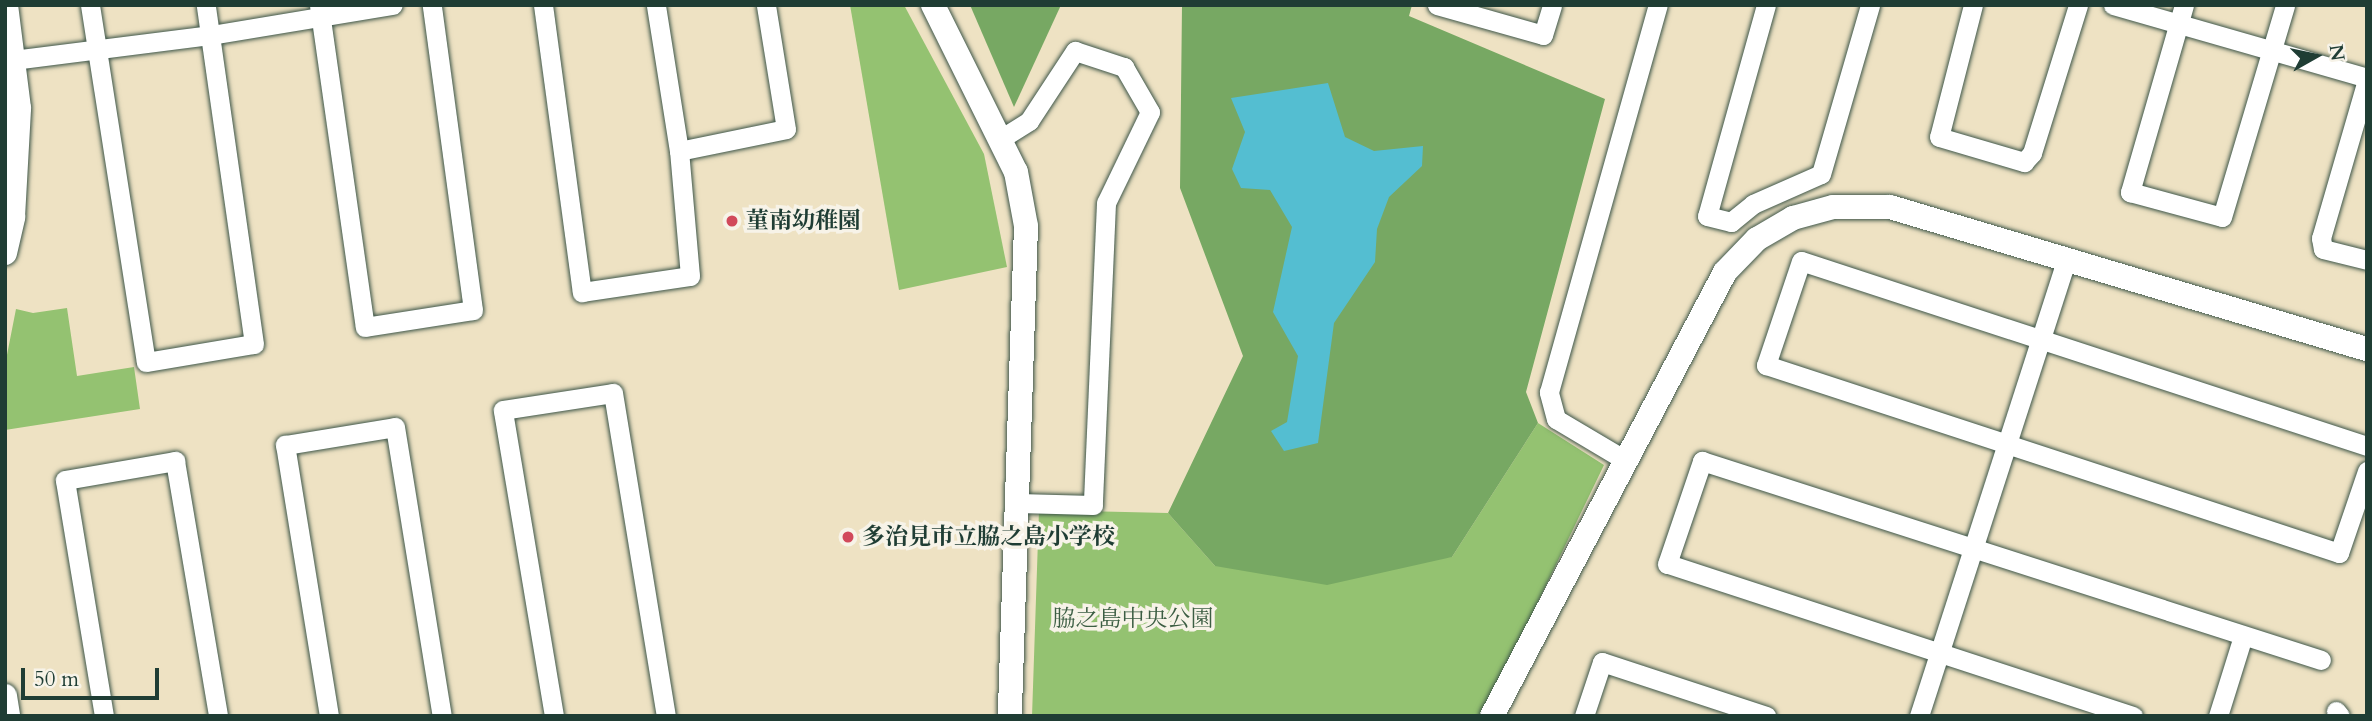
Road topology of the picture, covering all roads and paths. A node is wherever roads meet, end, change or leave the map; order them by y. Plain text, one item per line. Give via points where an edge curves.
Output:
1 (6, 5) edge
2 (90, 5) edge
3 (206, 5) edge
4 (393, 5) edge
5 (432, 5) edge
6 (543, 5) edge
7 (656, 5) edge
8 (766, 5) edge
9 (933, 5) edge
10 (1437, 5) edge
11 (1552, 5) edge
12 (1658, 5) edge
13 (1766, 5) edge
14 (1870, 5) edge
15 (1973, 5) edge
16 (2078, 5) edge
17 (2113, 5) edge
18 (2285, 5) edge
19 (320, 11) edge
20 (2181, 15) edge
21 (211, 36) junction
22 (95, 47) junction
23 (2272, 51) junction
24 (13, 60) junction
25 (2367, 79) edge
26 (1002, 138) junction
27 (12, 147) edge
28 (679, 151) junction
29 (5, 253) edge
30 (2067, 258) junction
31 (2367, 260) edge
32 (2042, 338) junction
33 (2367, 349) edge
34 (2006, 445) junction
35 (2367, 446) edge
36 (1625, 460) junction
37 (2367, 471) edge
38 (1018, 503) junction
39 (1973, 549) junction
40 (2242, 636) junction
41 (1939, 654) junction
42 (2321, 660) dead end
43 (5, 696) edge
44 (8, 716) edge
45 (104, 716) edge
46 (218, 716) edge
47 (329, 716) edge
48 (442, 716) edge
49 (554, 716) edge
50 (666, 716) edge
51 (1010, 716) edge
52 (1492, 716) edge
53 (1584, 716) edge
54 (1766, 716) edge
55 (1919, 716) edge
56 (2133, 716) edge
57 (2218, 716) edge

1 - 24 street
2 - 22 street
3 - 21 street
4 - 19 street
5 - 19 street via 473,310 365,327
6 - 28 street via 582,292 690,276
7 - 28 street
8 - 28 street via 786,129
9 - 26 street
10 - 11 street via 1543,35
12 - 36 street via 1549,392 1556,419
13 - 14 street via 1707,216 1731,222 1753,204 1821,174
15 - 16 street via 1939,137 2024,162 2032,153
17 - 20 street
18 - 23 street
19 - 21 street
20 - 23 street
20 - 23 street via 2130,192 2222,217
21 - 22 street
21 - 22 street via 254,344 146,362
22 - 24 street
23 - 25 street
24 - 27 street
25 - 31 street via 2321,238 2323,249
26 - 38 street via 1016,172 1027,226
26 - 38 street via 1028,121 1075,51 1124,67 1150,113 1106,203 1093,505
27 - 29 street via 13,217
30 - 32 street
30 - 33 street
30 - 36 street via 1890,207 1833,207 1783,223 1757,239 1725,272
32 - 34 street
32 - 34 street via 1801,261 1766,365
32 - 35 street
34 - 37 street via 2339,553
34 - 39 street
36 - 52 street
38 - 51 street
39 - 40 street
39 - 41 street
39 - 41 street via 1702,461 1667,564
40 - 42 street
40 - 57 street
41 - 55 street
41 - 56 street
43 - 44 street
45 - 46 street via 65,480 175,461
47 - 48 street via 285,444 395,427
49 - 50 street via 503,410 613,393
53 - 54 street via 1602,662

